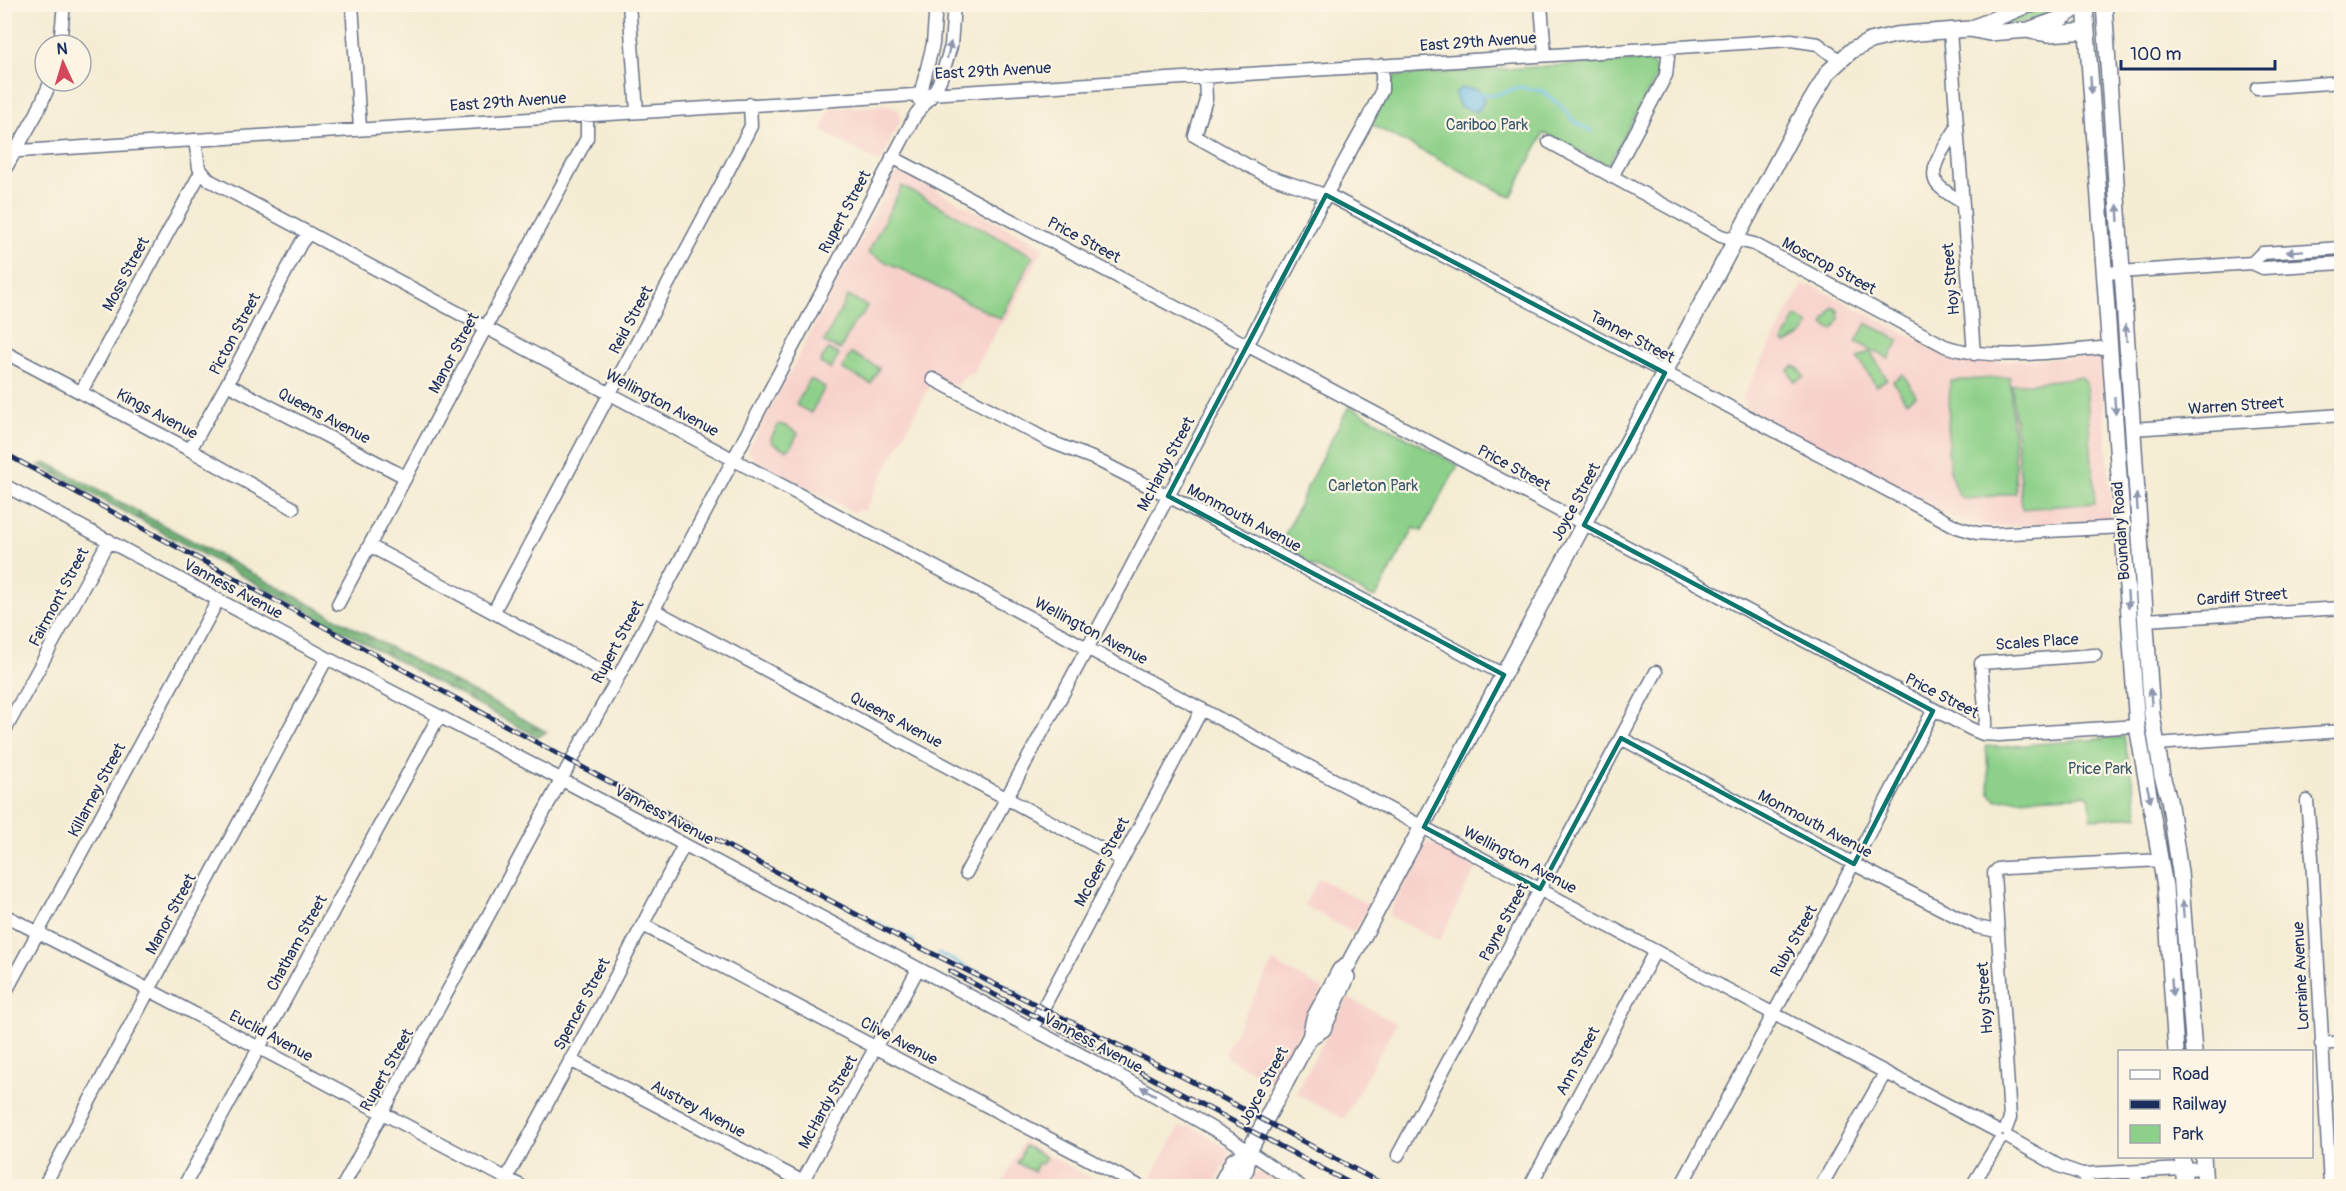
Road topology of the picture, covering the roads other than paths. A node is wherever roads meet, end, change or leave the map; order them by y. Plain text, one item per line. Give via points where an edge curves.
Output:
1 (64, 4) edge
2 (352, 4) edge
3 (629, 4) edge
4 (936, 4) edge
5 (954, 4) edge
6 (1541, 4) edge
7 (2084, 4) edge
8 (2091, 4) edge
9 (2028, 5) edge
10 (2105, 10) edge
11 (1970, 30) junction
12 (2028, 30) junction
13 (1950, 31) junction
14 (2087, 31) junction
15 (61, 33) edge
16 (1669, 48) junction
17 (1545, 56) junction
18 (1840, 61) junction
19 (1382, 65) junction
20 (1205, 76) junction
21 (2342, 82) edge
22 (2257, 88) dead end
23 (46, 93) edge
24 (934, 93) junction
25 (921, 94) junction
26 (750, 104) junction
27 (918, 111) junction
28 (637, 112) junction
29 (587, 115) junction
30 (1957, 128) junction
31 (360, 129) junction
32 (195, 140) junction
33 (1549, 142) dead end
34 (10, 152) edge
35 (892, 157) junction
36 (4, 171) edge
37 (201, 172) junction
38 (1612, 177) junction
39 (1326, 195) junction
40 (1962, 202) junction
41 (309, 233) junction
42 (1736, 240) junction
43 (2342, 248) edge
44 (2252, 262) junction
45 (2342, 263) edge
46 (2122, 271) junction
47 (2105, 273) junction
48 (486, 327) junction
49 (1247, 345) junction
50 (2111, 347) junction
51 (4, 352) edge
52 (1974, 354) junction
53 (1665, 373) junction
54 (933, 379) dead end
55 (227, 384) junction
56 (81, 392) junction
57 (610, 393) junction
58 (2342, 415) edge
59 (2132, 429) junction
60 (190, 450) junction
61 (732, 459) junction
62 (405, 477) junction
63 (4, 485) edge
64 (1168, 496) junction
65 (293, 508) dead end
66 (1584, 525) junction
67 (2123, 526) junction
68 (109, 540) junction
69 (370, 546) junction
70 (218, 600) junction
71 (338, 604) dead end
72 (2342, 608) edge
73 (654, 610) junction
74 (494, 611) junction
75 (2145, 620) junction
76 (1088, 648) junction
77 (2095, 655) dead end
78 (327, 658) junction
79 (1656, 672) dead end
80 (1504, 675) junction
81 (617, 679) junction
82 (1202, 709) junction
83 (1933, 711) junction
84 (439, 716) junction
85 (2137, 726) junction
86 (2342, 731) edge
87 (4, 732) edge
88 (1983, 734) junction
89 (1621, 738) junction
90 (2156, 744) junction
91 (2162, 776) junction
92 (562, 780) junction
93 (1006, 798) junction
94 (2307, 801) dead end
95 (1424, 827) junction
96 (684, 844) junction
97 (1122, 860) junction
98 (2161, 860) junction
99 (1854, 864) junction
100 (966, 873) dead end
101 (1540, 890) junction
102 (4, 915) edge
103 (643, 925) junction
104 (1996, 931) junction
105 (38, 933) junction
106 (1655, 951) junction
107 (918, 969) junction
108 (149, 990) junction
109 (4, 995) edge
110 (1773, 1013) junction
111 (1032, 1029) junction
112 (2342, 1042) edge
113 (2321, 1044) junction
114 (876, 1047) junction
115 (258, 1048) junction
116 (2176, 1050) edge
117 (2194, 1050) edge
118 (570, 1060) junction
119 (1885, 1073) junction
120 (383, 1113) junction
121 (2003, 1135) junction
122 (1249, 1151) junction
123 (1398, 1155) dead end
124 (2203, 1162) edge
125 (2183, 1163) edge
126 (2136, 1172) junction
127 (2082, 1174) junction
128 (506, 1179) junction
129 (805, 1185) edge
130 (44, 1186) edge
131 (184, 1186) edge
132 (342, 1186) edge
133 (521, 1186) edge
134 (1139, 1186) edge
135 (1220, 1186) edge
136 (1236, 1186) edge
137 (1300, 1186) edge
138 (1530, 1186) edge
139 (1681, 1186) edge
140 (1821, 1186) edge
141 (1972, 1186) edge
142 (2090, 1186) edge
143 (2137, 1186) edge
144 (2185, 1186) edge
145 (2205, 1186) edge
146 (2330, 1186) edge

1 - 15 street
2 - 31 street
3 - 28 street
4 - 25 street, Rupert Street via 933,44
24 -> 5 street, Rupert Street via 951,46
6 - 17 street
7 - 12 main road via 2062,18
7 - 14 main road, Boundary Road
8 - 10 main road
9 - 11 main road
46 -> 10 main road, Boundary Road
11 - 12 main road
11 - 13 main road
12 - 14 main road via 2049,34
13 - 18 main road via 1870,41
13 - 30 street, Hoy Street
14 -> 47 main road, Boundary Road
16 - 17 street, East 29th Avenue
16 - 18 street, East 29th Avenue via 1802,41 1818,44
16 - 38 street via 1666,75
17 - 19 street, East 29th Avenue
18 - 42 main road, Joyce Street via 1818,87
19 - 20 street, East 29th Avenue
19 - 39 street, McHardy Street via 1382,90
20 - 24 street, East 29th Avenue
20 - 39 street, Tanner Street via 1206,99 1195,136 1265,175
21 - 22 street
23 - 34 street
24 - 25 street, East 29th Avenue
24 - 27 street, Rupert Street
25 - 26 street, East 29th Avenue
25 - 27 street, Rupert Street
26 - 28 street, East 29th Avenue
26 - 57 street, Reid Street via 751,126
27 - 35 street, Rupert Street
28 - 29 street, East 29th Avenue
29 - 31 street, East 29th Avenue
29 - 48 street, Manor Street via 587,138
30 - 40 street, Hoy Street
30 - 40 street via 1934,172 1939,187
31 - 32 street, East 29th Avenue
32 - 34 street, East 29th Avenue
32 - 37 street
33 - 38 street, Moscrop Street
34 - 36 street
35 - 49 street, Price Street
35 - 61 street, Rupert Street
37 - 41 street, Wellington Avenue via 209,180
37 - 56 street, Moss Street
38 - 42 street, Moscrop Street via 1721,236
39 - 49 street, McHardy Street
39 - 53 street, Tanner Street
40 - 52 street, Hoy Street
41 - 48 street, Wellington Avenue
41 - 55 street, Picton Street
42 - 52 street, Moscrop Street via 1754,244 1945,346
42 - 53 main road, Joyce Street
43 -> 44 street via 2262,253
44 - 45 street via 2263,268
44 - 46 street
46 - 47 street
59 -> 46 main road, Boundary Road
47 - 50 main road, Boundary Road
48 - 57 street, Wellington Avenue
48 - 62 street, Manor Street
49 - 64 street, McHardy Street
49 - 66 street, Price Street
50 - 52 street, Moscrop Street
50 -> 67 main road, Boundary Road
51 - 56 street, Kings Avenue
53 - 66 main road, Joyce Street
53 - 67 street, Tanner Street via 1965,530 1992,534
54 - 64 street, Monmouth Avenue via 1051,442 1095,459
55 - 60 street, Picton Street
55 - 62 street, Queens Avenue
56 - 60 street, Kings Avenue
57 - 61 street, Wellington Avenue
57 - 74 street, Reid Street
58 - 59 street, Warren Street
75 -> 59 main road, Boundary Road
60 - 65 street, Kings Avenue
61 - 73 street, Rupert Street
61 - 76 street, Wellington Avenue
62 - 69 street, Manor Street
63 - 68 street, Vanness Avenue
64 - 76 street, McHardy Street
64 - 80 street, Monmouth Avenue
66 - 80 main road, Joyce Street
66 - 83 street, Price Street
67 -> 85 main road, Boundary Road
68 - 70 street, Vanness Avenue
68 - 87 street, Fairmont Street
69 - 71 street, Manor Street
69 - 74 street
70 - 78 street, Vanness Avenue
70 - 105 street, Killarney Street
72 - 75 street, Cardiff Street
73 - 81 street, Rupert Street
73 - 93 street, Queens Avenue
74 - 81 street
90 -> 75 main road, Boundary Road
76 - 82 street, Wellington Avenue
76 - 93 street, McHardy Street
77 - 88 street, Scales Place via 1982,663 1986,720
78 - 84 street, Vanness Avenue
78 - 108 street, Manor Street
79 - 89 street, Payne Street
80 - 95 main road, Joyce Street
81 - 92 street, Rupert Street
82 - 95 street, Wellington Avenue
82 - 97 street, McGeer Street
83 - 88 street, Price Street
83 - 99 street, Ruby Street
84 - 92 street, Vanness Avenue
84 - 115 street, Chatham Street
85 - 88 street, Price Street
85 - 91 main road via 2146,733
85 -> 98 main road, Boundary Road
86 - 90 street
89 - 99 street, Monmouth Avenue
89 - 101 street, Payne Street
90 - 91 main road, Boundary Road
117 -> 91 main road, Boundary Road via 2180,872
92 - 96 street, Vanness Avenue
92 - 120 street, Rupert Street
93 - 97 street, Queens Avenue
93 - 100 street, McHardy Street
94 - 113 street, Lorraine Avenue
95 - 101 street, Wellington Avenue
95 - 122 main road, Joyce Street via 1348,965 1349,974 1323,1029 1310,1037
96 - 103 street, Spencer Street
96 - 107 street, Vanness Avenue
97 - 111 street, McGeer Street
98 - 104 street, Hoy Street via 2001,868 1993,878
98 -> 116 main road, Boundary Road
99 - 104 street, Monmouth Avenue via 1977,927
99 - 110 street, Ruby Street
101 - 106 street, Wellington Avenue
101 - 123 street, Payne Street
102 - 105 street, Euclid Avenue
103 - 114 street, Clive Avenue
103 - 118 street, Spencer Street
104 - 121 street, Hoy Street via 2010,1118
105 - 108 street, Euclid Avenue
105 - 109 street, Killarney Street
106 - 110 street, Wellington Avenue
106 - 138 street, Ann Street
107 - 111 street, Vanness Avenue
107 - 114 street, McHardy Street
108 - 115 street, Euclid Avenue
108 - 130 street, Manor Street
110 - 119 street, Wellington Avenue
110 - 139 street, Ruby Street
122 -> 111 street, Vanness Avenue
112 - 113 street
113 - 146 street, Lorraine Avenue
114 - 129 street, McHardy Street
114 - 134 street, Clive Avenue
115 - 120 street, Euclid Avenue
115 - 131 street, Chatham Street
118 - 128 street, Spencer Street
118 - 129 street, Austrey Avenue
119 - 121 street, Wellington Avenue
119 - 140 street
120 - 128 street, Euclid Avenue
120 - 132 street, Rupert Street
121 - 127 street, Wellington Avenue via 2059,1166
121 - 141 street, Hoy Street
122 - 135 main road, Joyce Street via 1233,1161
122 - 136 main road, Joyce Street via 1246,1169
122 - 137 street, Vanness Avenue
124 - 125 street, Wellington Avenue
124 - 145 main road
125 - 126 street, Wellington Avenue
125 - 144 main road
126 - 127 street, Wellington Avenue
126 - 143 street
127 - 142 street
128 - 133 street, Euclid Avenue

